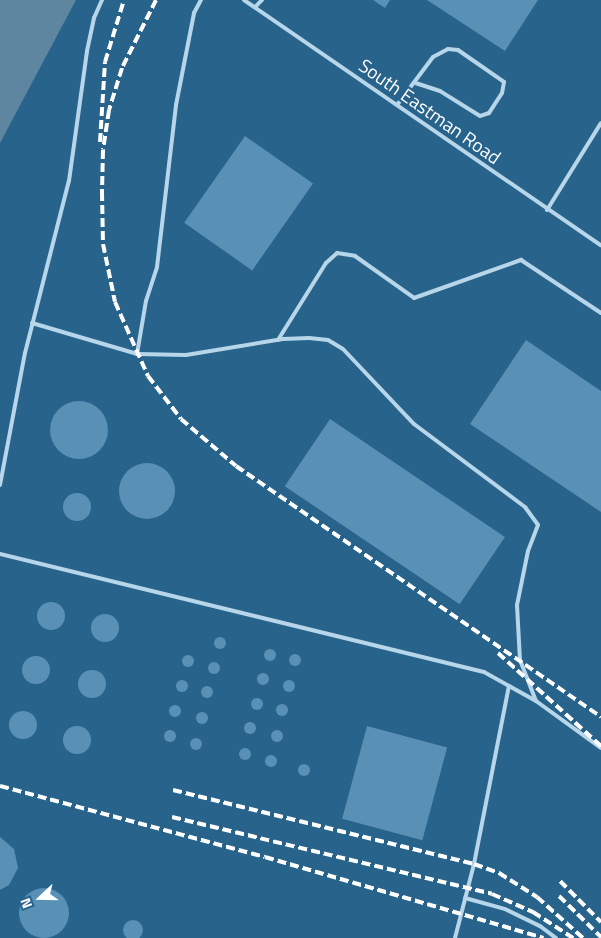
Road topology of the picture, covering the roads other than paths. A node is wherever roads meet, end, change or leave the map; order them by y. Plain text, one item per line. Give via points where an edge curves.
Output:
1 (102, 0) edge
2 (201, 0) edge
3 (244, 0) edge
4 (262, 0) edge
5 (255, 7) junction
6 (416, 83) junction
7 (397, 106) junction
8 (601, 123) edge
9 (547, 210) junction
10 (601, 245) edge
11 (601, 313) edge
12 (32, 322) junction
13 (278, 340) junction
14 (137, 354) junction
15 (0, 485) edge
16 (0, 554) edge
17 (509, 686) junction
18 (536, 701) junction
19 (601, 748) edge
20 (465, 898) junction
21 (455, 938) edge
22 (556, 938) edge

1 - 12 lane via 94,18 87,51 69,181
2 - 14 lane via 194,13 176,104 157,267 146,301
3 - 5 lane, South Eastman Road
4 - 5 lane
5 - 7 lane, South Eastman Road
6 - 6 lane via 440,91 480,116 489,113 502,93 504,82 458,50 448,49 433,57
6 - 7 lane
7 - 9 lane, South Eastman Road
8 - 9 lane
9 - 10 lane, South Eastman Road
11 - 13 lane via 521,260 414,298 355,256 337,253 326,263
12 - 14 lane
12 - 15 lane
13 - 14 lane via 186,355
13 - 18 lane via 328,340 343,349 414,424 525,507 538,524 528,551 517,605 520,660
16 - 17 lane via 484,672
17 - 18 lane
17 - 20 lane
18 - 19 lane
20 - 21 lane
20 - 22 lane via 505,909 540,926

